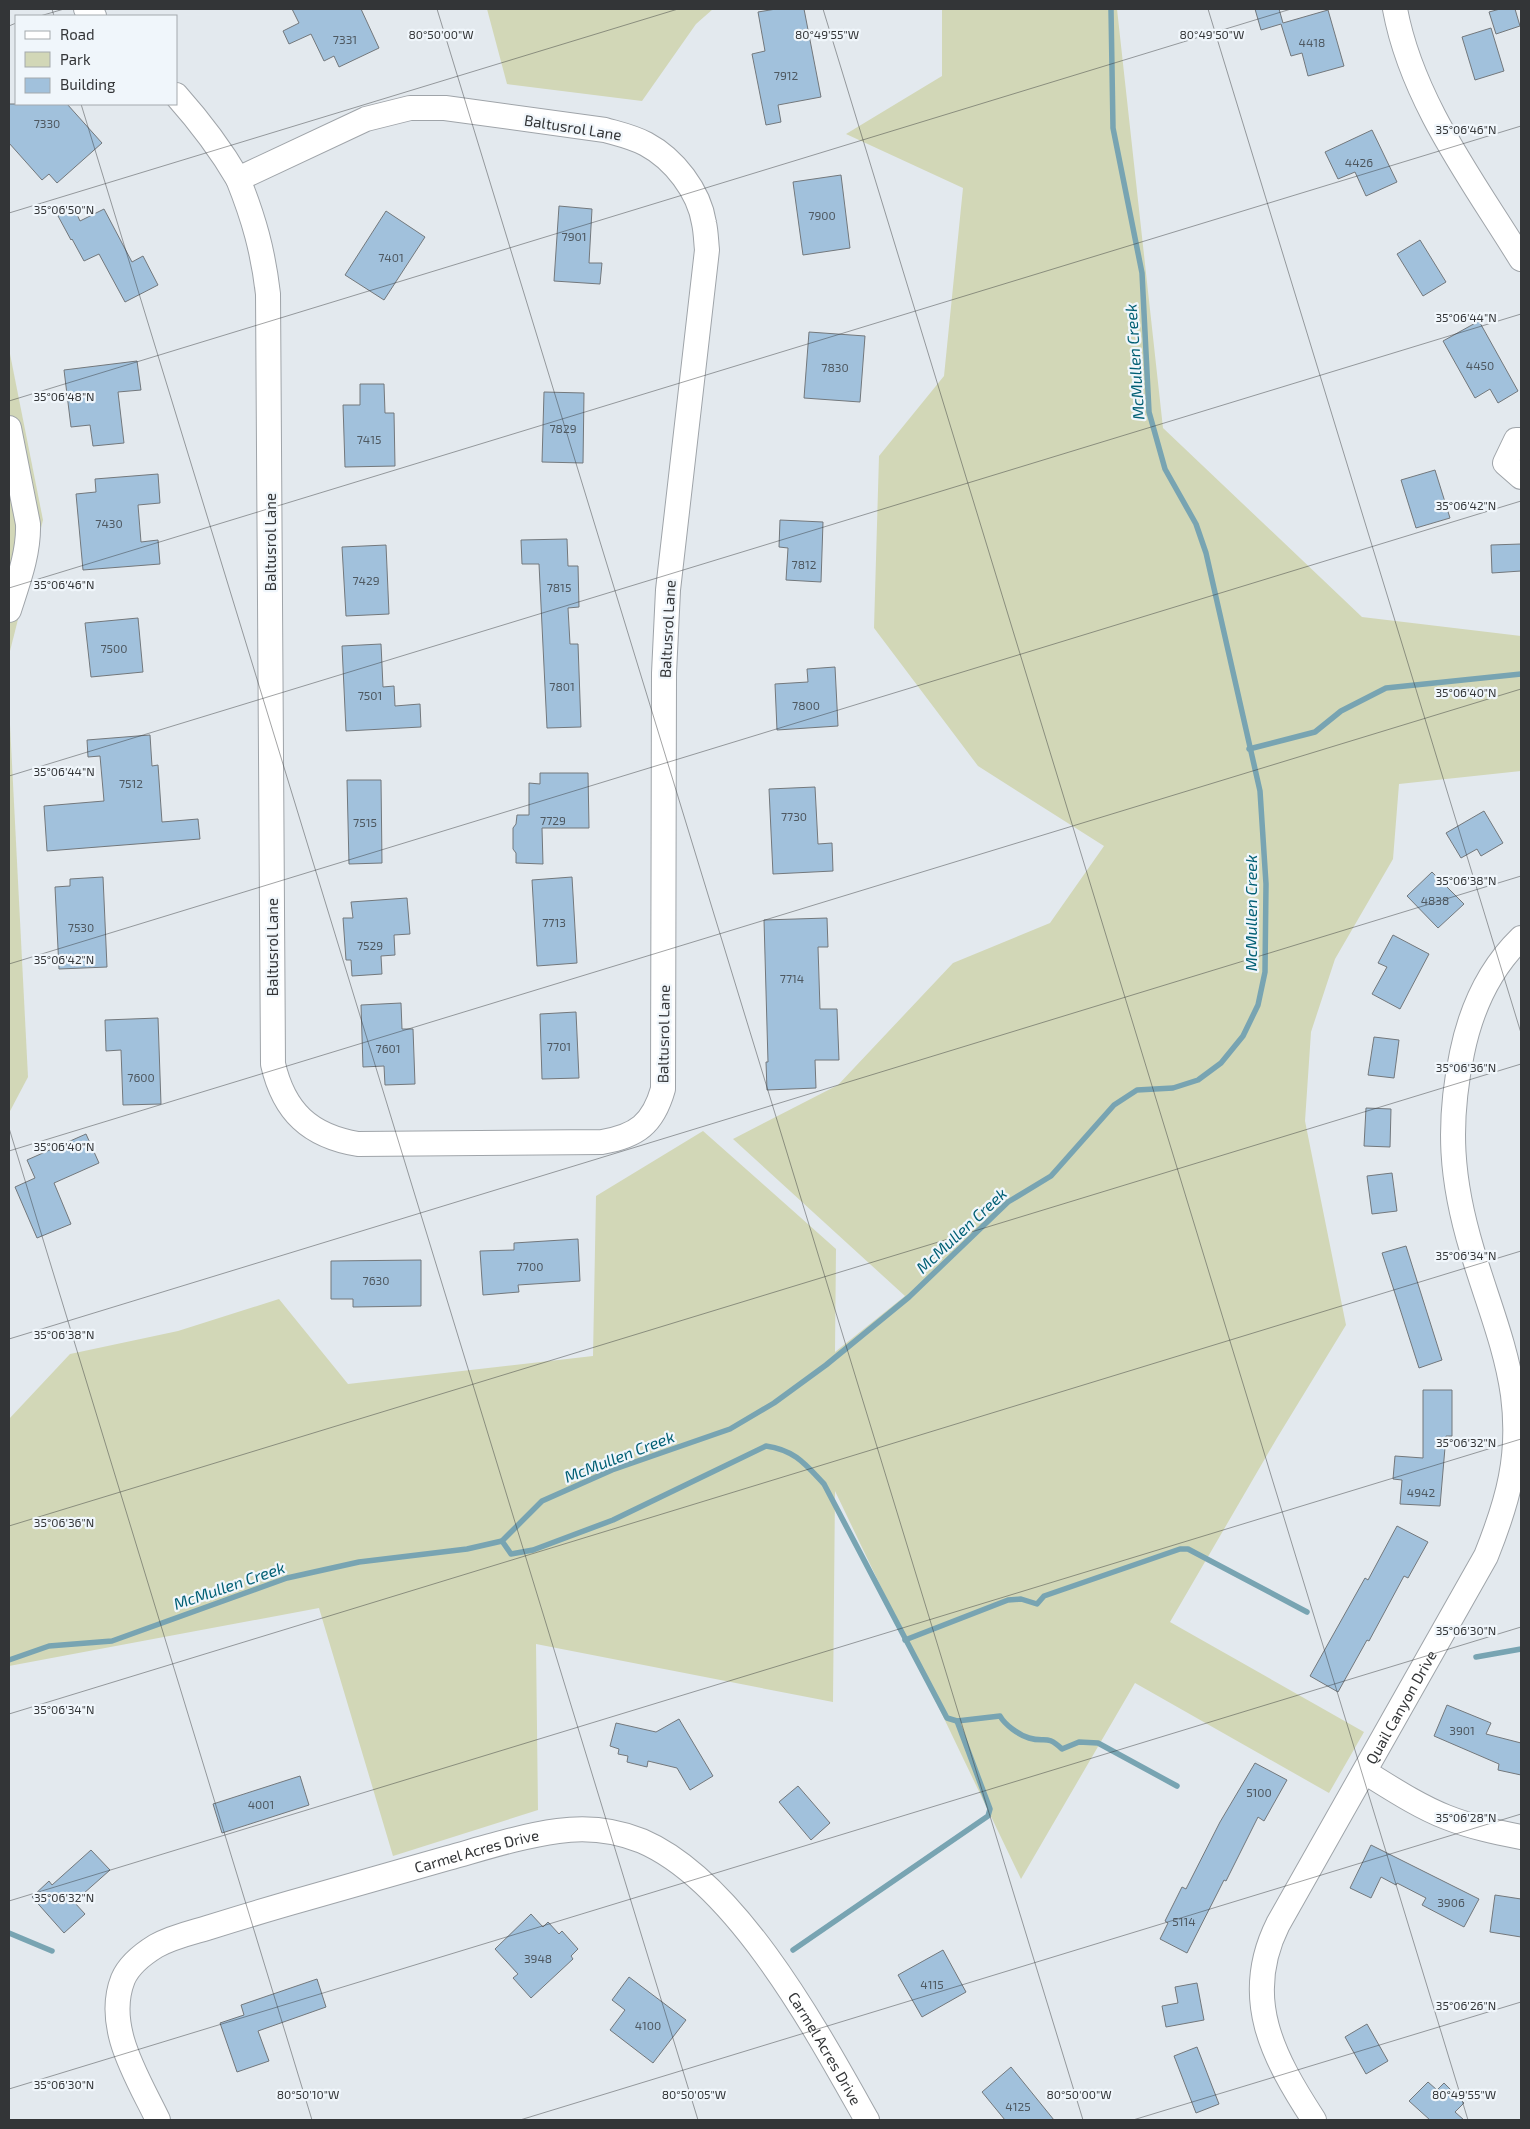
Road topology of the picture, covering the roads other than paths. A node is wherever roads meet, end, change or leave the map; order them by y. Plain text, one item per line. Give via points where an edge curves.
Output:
1 (1395, 9) edge
2 (178, 97) edge
3 (238, 179) junction
4 (1521, 259) edge
5 (9, 428) edge
6 (1521, 440) edge
7 (1521, 477) edge
8 (9, 522) edge
9 (27, 542) junction
10 (9, 610) edge
11 (1521, 938) edge
12 (1517, 1478) edge
13 (1365, 1772) junction
14 (1521, 1837) edge
15 (158, 2120) edge
16 (867, 2120) edge
17 (1314, 2120) edge

1 - 4 street via 1412,69 1434,117
2 - 3 street, Baltusrol Lane via 216,142
3 - 3 street, Baltusrol Lane via 263,255 268,294 273,1055 277,1084 286,1102 318,1132 358,1144 602,1142 633,1134 646,1124 659,1104 663,1090 664,673 668,590 707,250 698,203 676,168 647,144 629,136 445,108 410,108 366,119
5 - 9 street via 28,524
6 - 7 street via 1516,440 1506,463
8 - 9 street
9 - 10 street
11 - 12 street, Quail Canyon Drive via 1490,976 1475,1005 1456,1082 1452,1128 1459,1200 1506,1354 1513,1396
12 - 13 street, Quail Canyon Drive via 1486,1556
13 - 14 street via 1408,1799 1446,1817 1485,1830
13 - 17 street, Quail Canyon Drive via 1275,1931 1263,1964 1262,2004 1268,2032 1296,2092
15 - 16 street, Carmel Acres Drive via 126,2052 116,2010 128,1970 157,1946 242,1917 491,1846 558,1831 590,1829 627,1836 656,1848 694,1875 722,1903 784,1981 819,2034

